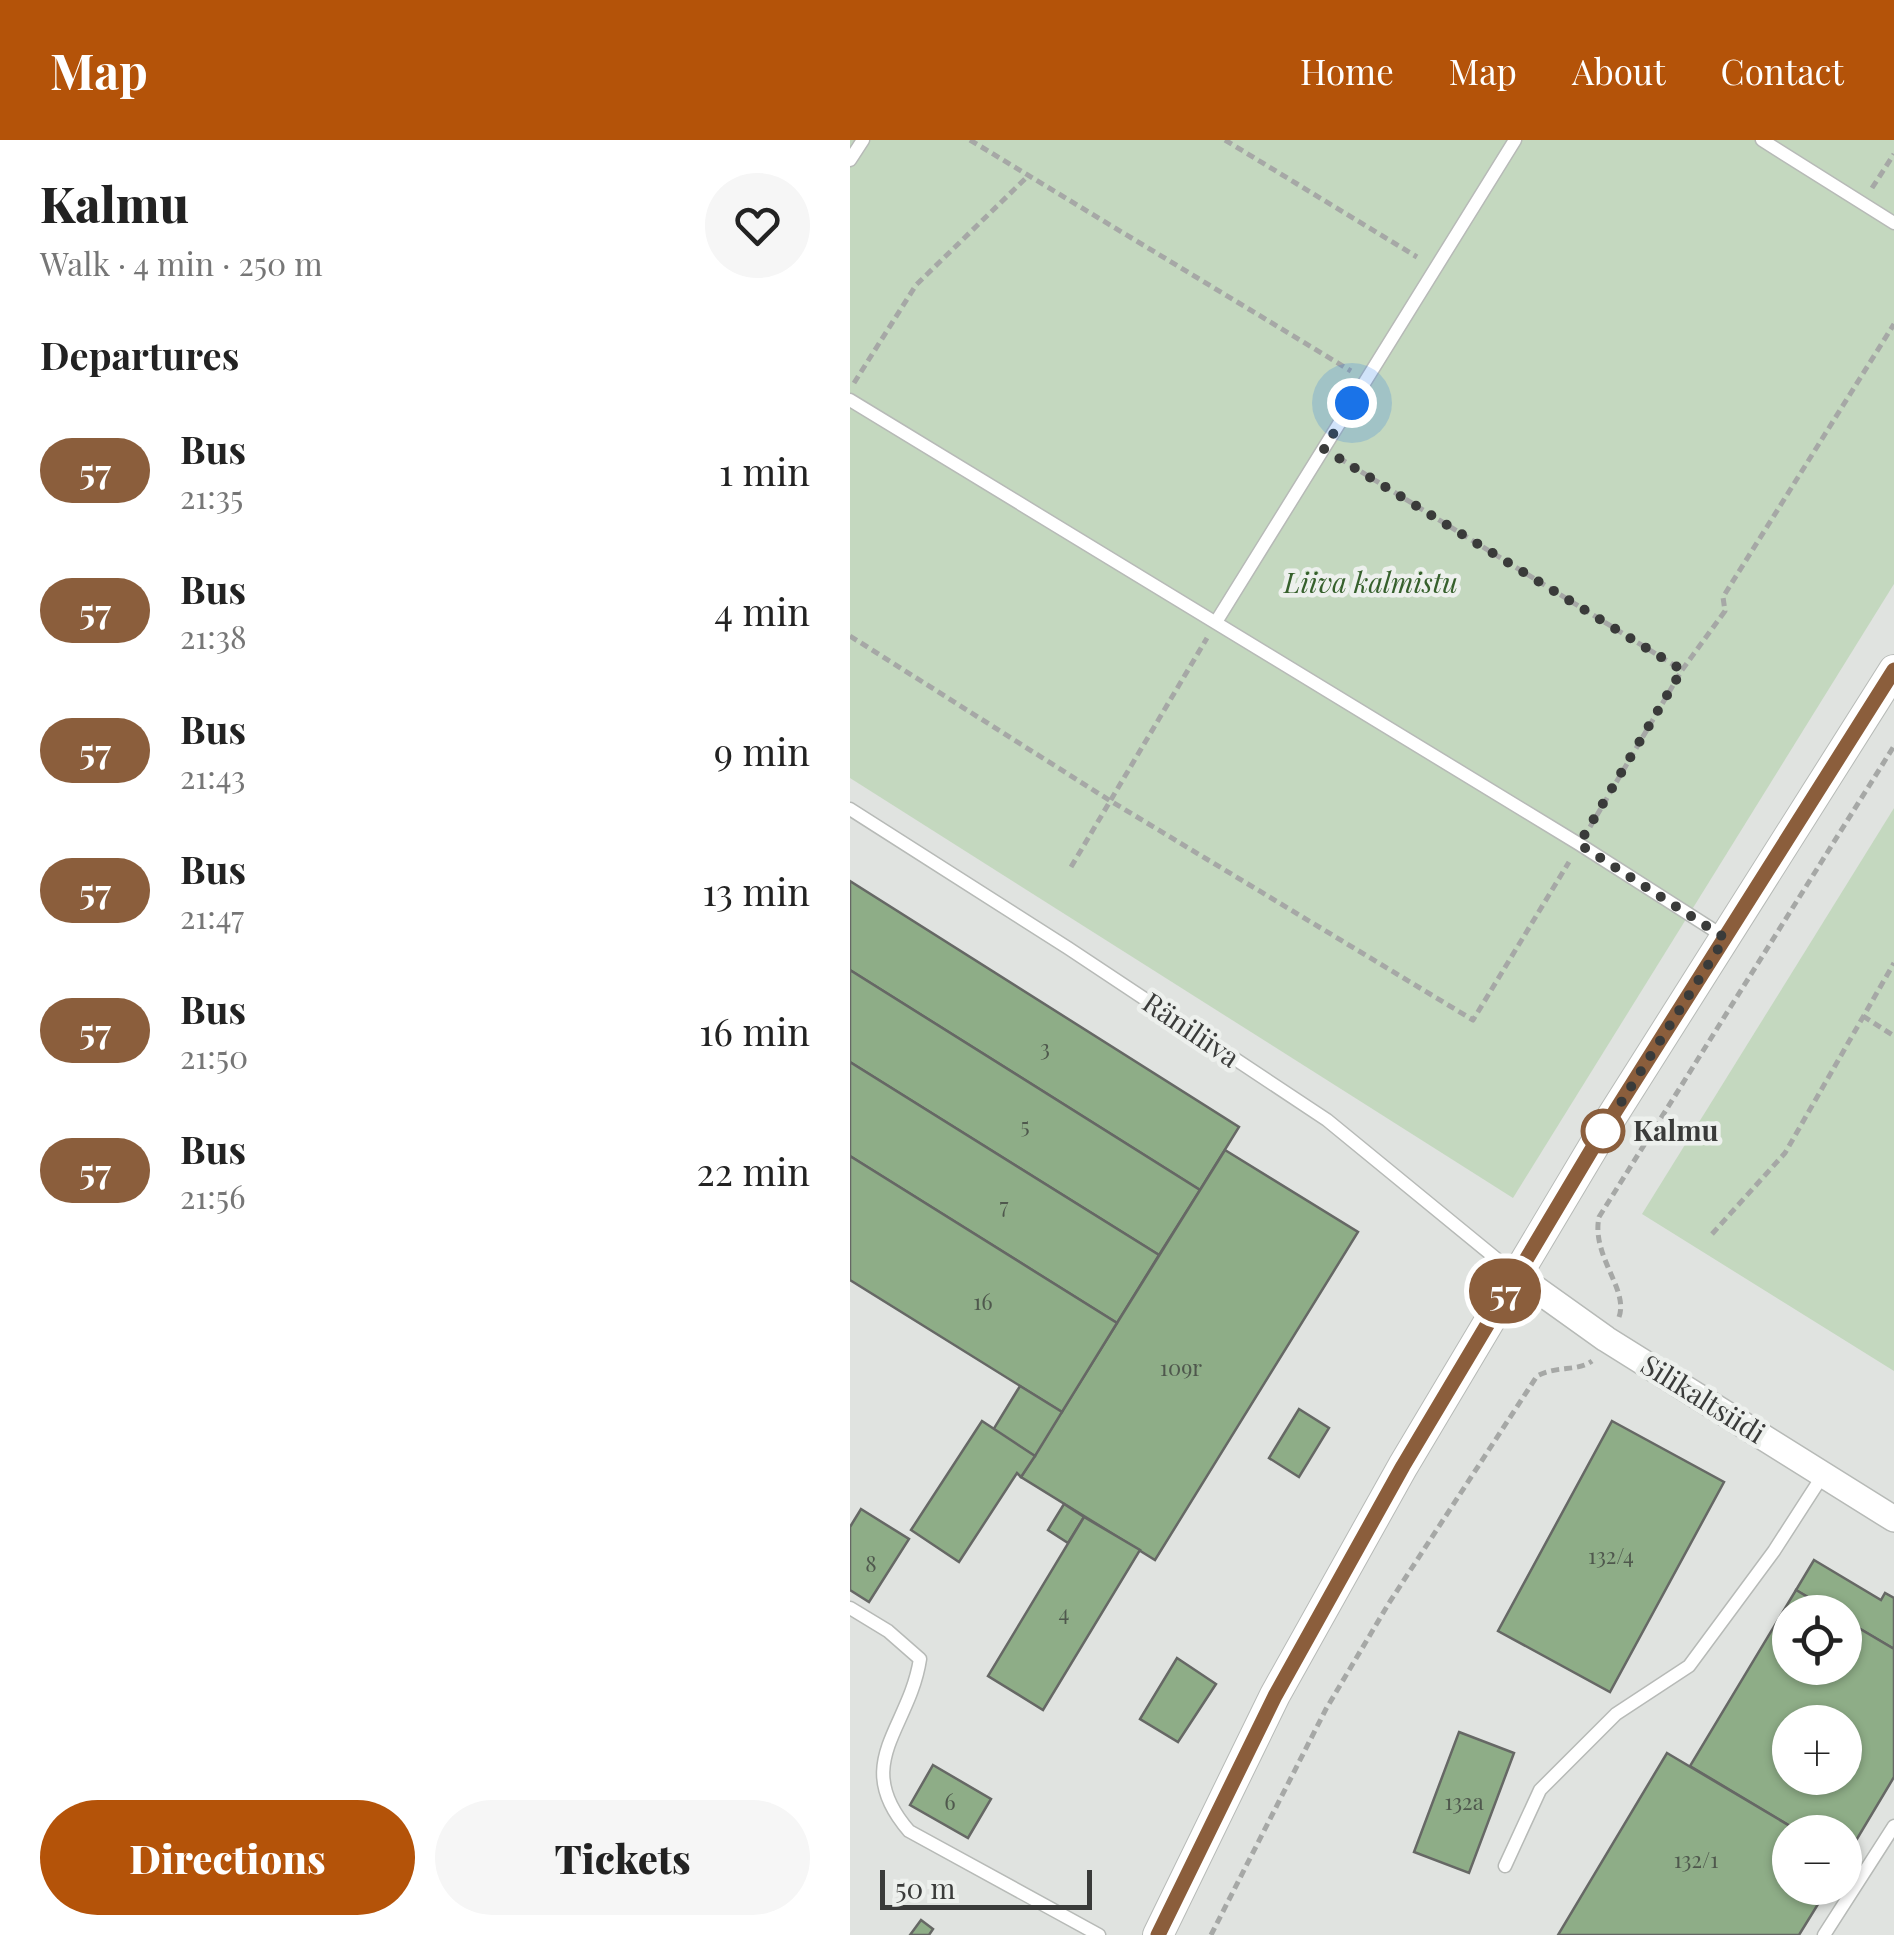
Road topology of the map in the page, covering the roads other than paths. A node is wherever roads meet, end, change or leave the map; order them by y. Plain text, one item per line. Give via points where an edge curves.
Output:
1 (864, 140) edge
2 (1515, 140) edge
3 (1762, 140) edge
4 (850, 160) edge
5 (1894, 223) edge
6 (850, 400) edge
7 (1216, 622) junction
8 (1894, 670) edge
9 (850, 809) edge
10 (1725, 938) junction
11 (1515, 1274) junction
12 (1824, 1475) junction
13 (1894, 1519) edge
14 (850, 1608) edge
15 (1894, 1826) edge
16 (1505, 1866) dead end
17 (1099, 1935) edge
18 (1158, 1935) edge
19 (1824, 1935) edge

1 - 4 lane
2 - 7 lane
3 - 5 lane
6 - 7 lane
7 - 10 lane
8 - 10 street
9 - 11 lane, Räniliiva via 1327,1120
10 - 11 street
11 - 12 street, Silikaltsiidi
11 - 18 street via 1275,1696
12 - 13 street, Silikaltsiidi
12 - 16 lane via 1689,1666 1616,1714 1540,1790
14 - 17 lane via 920,1660 868,1764 874,1798 908,1830
15 - 19 lane

